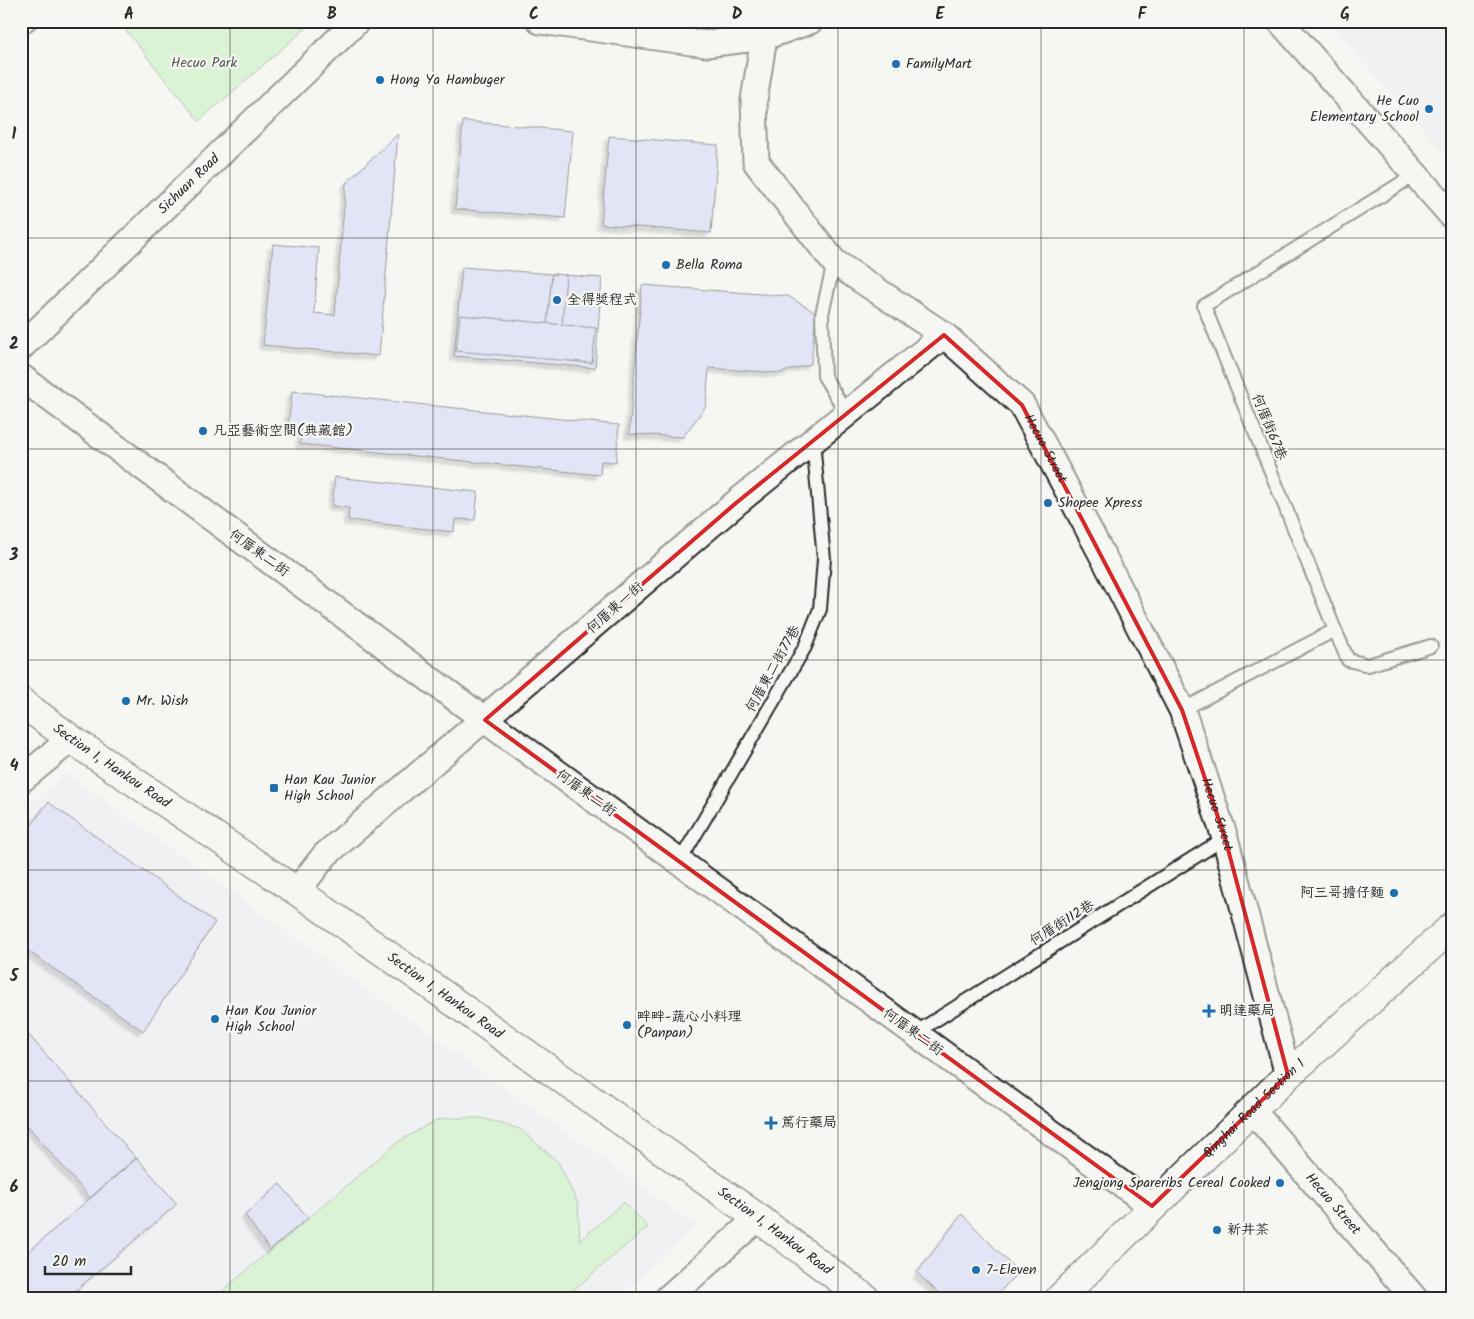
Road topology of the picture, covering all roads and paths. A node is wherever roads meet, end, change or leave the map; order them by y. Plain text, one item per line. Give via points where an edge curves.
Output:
1 (31, 21) edge
2 (357, 21) edge
3 (540, 21) edge
4 (810, 21) edge
5 (1280, 21) edge
6 (764, 29) edge
7 (21, 30) edge
8 (1416, 174) junction
9 (1453, 217) edge
10 (834, 262) junction
11 (944, 335) junction
12 (21, 347) edge
13 (21, 378) edge
14 (847, 414) junction
15 (813, 441) junction
16 (1335, 630) junction
17 (1431, 646) dead end
18 (21, 702) edge
19 (1182, 710) junction
20 (485, 720) junction
21 (71, 739) junction
22 (21, 780) edge
23 (1225, 838) junction
24 (680, 861) junction
25 (297, 891) junction
26 (1453, 926) edge
27 (915, 1033) junction
28 (1288, 1075) junction
29 (1252, 1110) junction
30 (1152, 1206) junction
31 (758, 1218) junction
32 (668, 1298) edge
33 (865, 1298) edge
34 (1060, 1298) edge
35 (1414, 1298) edge

1 - 7 lane
2 - 12 street, Sichuan Road
3 - 6 street via 706,44
4 - 6 street
5 - 8 street
6 - 10 street, Hecuo Street via 754,100 756,162
8 - 9 street
8 - 16 lane, 何厝街67巷 via 1204,306
10 - 11 street, Hecuo Street
10 - 14 lane via 822,314 824,376
11 - 14 street, 何厝東一街
11 - 19 street, Hecuo Street via 1022,405
13 - 20 street, 何厝東二街
14 - 15 street, 何厝東一街
15 - 20 street, 何厝東一街
15 - 24 lane, 何厝東二街77巷 via 824,559 820,609 805,647
16 - 17 lane via 1348,660 1368,665
16 - 19 lane
18 - 21 street, Section 1, Hankou Road
19 - 23 street, Hecuo Street
20 - 24 street, 何厝東二街
20 - 25 street, 何厝東一街 via 325,855
21 - 22 street
21 - 25 street, Section 1, Hankou Road
23 - 27 lane, 何厝街112巷
23 - 28 street, Hecuo Street
24 - 27 street, 何厝東二街
25 - 31 street, Section 1, Hankou Road
26 - 28 street, Qinghai Road Section 1
27 - 30 street, 何厝東二街
28 - 29 street, Qinghai Road Section 1
29 - 30 street, Qinghai Road Section 1
29 - 35 street, Hecuo Street
30 - 34 street, Qinghai Road Section 1
31 - 32 street
31 - 33 street, Section 1, Hankou Road

